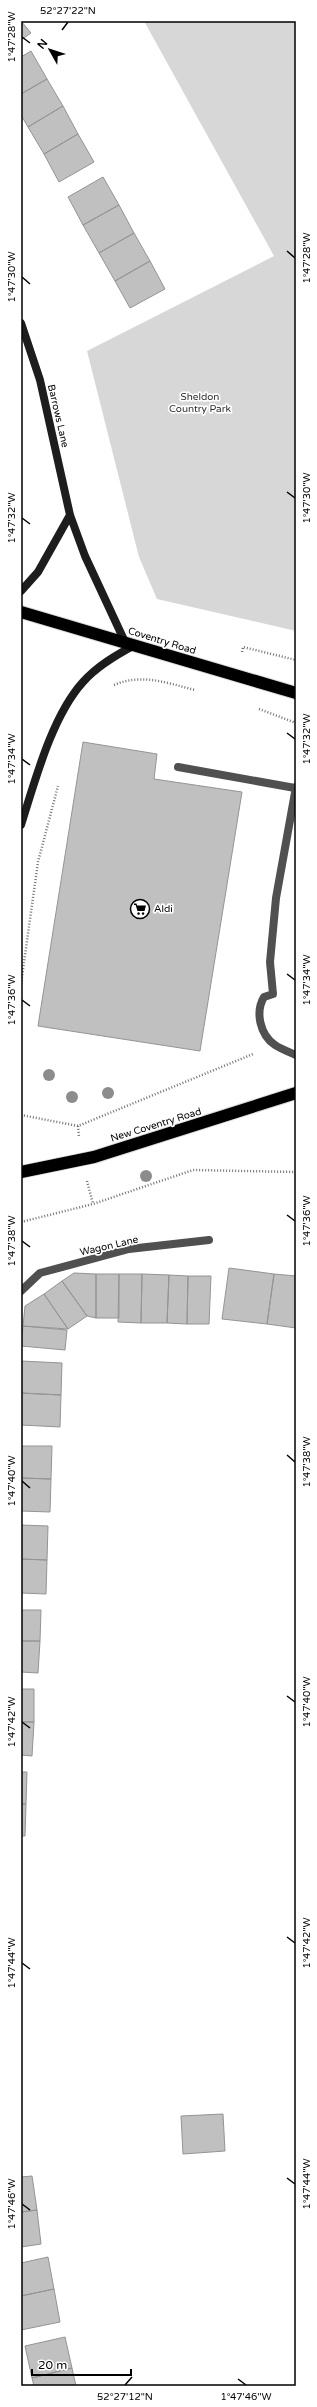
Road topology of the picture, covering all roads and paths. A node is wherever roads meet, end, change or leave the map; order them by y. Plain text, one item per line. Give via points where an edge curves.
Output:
1 (21, 323) edge
2 (70, 515) junction
3 (21, 591) edge
4 (21, 612) edge
5 (130, 643) junction
6 (109, 688) dead end
7 (198, 691) dead end
8 (296, 693) edge
9 (257, 708) dead end
10 (296, 723) edge
11 (178, 767) dead end
12 (59, 781) dead end
13 (296, 788) edge
14 (21, 825) edge
15 (21, 984) edge
16 (274, 1045) junction
17 (296, 1055) edge
18 (296, 1094) edge
19 (21, 1115) edge
20 (21, 1172) edge
21 (296, 1172) edge
22 (21, 1222) edge
23 (209, 1240) dead end
24 (21, 1292) edge

1 - 2 street, Barrows Lane via 40,380
2 - 3 street via 38,572
2 - 5 street, Barrows Lane via 85,556
4 - 5 highway, Coventry Road
5 - 8 highway, Coventry Road
5 - 14 street via 82,682 60,715
6 - 7 path via 130,679 145,678
9 - 10 path
11 - 13 street
12 - 15 path via 38,862
13 - 16 street via 276,898 270,962 273,994 264,997 259,1005 260,1022
16 - 17 street
16 - 19 path via 78,1126
18 - 20 highway, New Coventry Road via 88,1158
21 - 22 path via 193,1170 93,1204
23 - 24 street, Wagon Lane via 129,1249 40,1273

